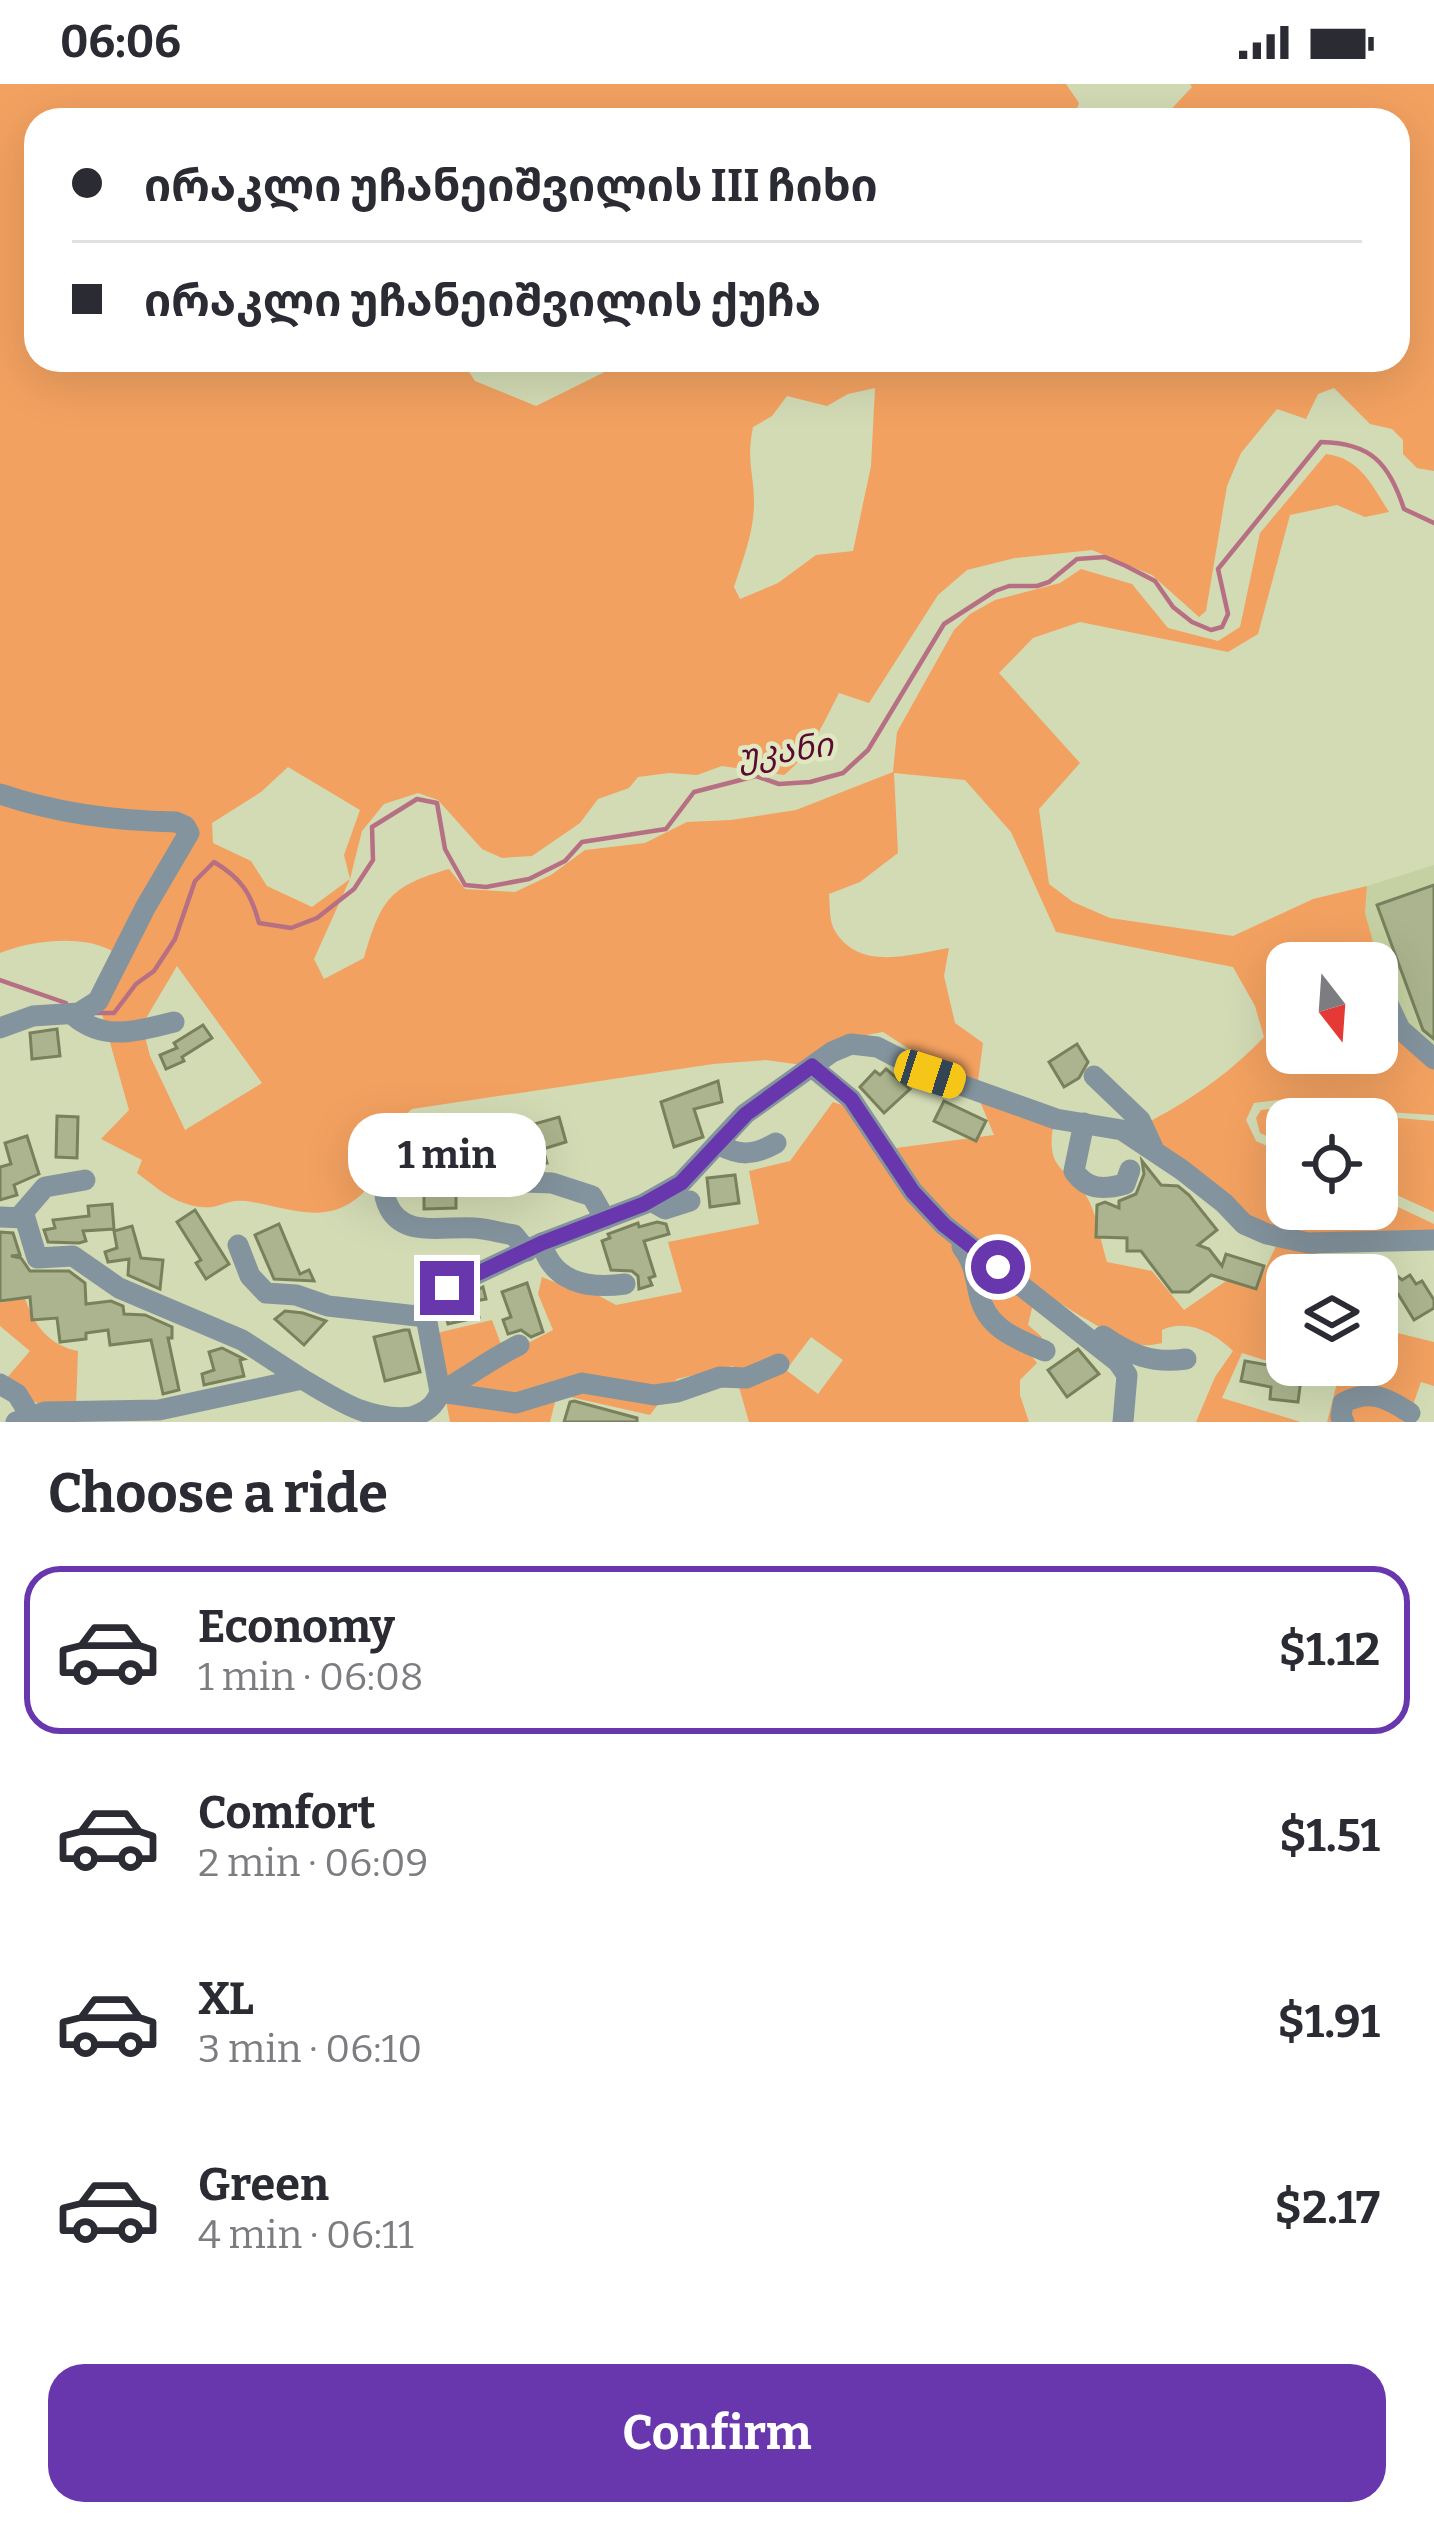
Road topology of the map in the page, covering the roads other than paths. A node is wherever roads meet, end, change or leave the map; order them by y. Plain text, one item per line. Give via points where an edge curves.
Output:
1 (0, 794) edge
2 (81, 1011) junction
3 (174, 1022) dead end
4 (1398, 1025) edge
5 (0, 1028) edge
6 (1434, 1059) edge
7 (812, 1066) junction
8 (1094, 1076) dead end
9 (1084, 1123) junction
10 (776, 1143) dead end
11 (717, 1144) junction
12 (1154, 1148) junction
13 (409, 1164) dead end
14 (1130, 1170) dead end
15 (85, 1180) dead end
16 (525, 1182) dead end
17 (651, 1201) junction
18 (690, 1201) dead end
19 (10, 1216) edge
20 (605, 1219) junction
21 (944, 1225) junction
22 (1434, 1240) edge
23 (238, 1245) dead end
24 (534, 1247) junction
25 (625, 1284) dead end
26 (1026, 1290) junction
27 (425, 1318) junction
28 (519, 1346) dead end
29 (1046, 1351) dead end
30 (1186, 1359) dead end
31 (779, 1364) dead end
32 (302, 1378) junction
33 (0, 1384) edge
34 (440, 1391) junction
35 (1410, 1413) dead end
36 (350, 1415) edge
37 (121, 1417) edge
38 (23, 1419) edge
39 (1123, 1422) edge
40 (1344, 1422) edge

1 - 2 street via 114,821 176,822 189,833 98,1001
2 - 3 street via 102,1032
2 - 5 street
4 - 6 street
7 - 9 street via 851,1044 877,1047 930,1074
7 - 11 street
7 - 21 street via 851,1099
8 - 12 street via 1140,1120
9 - 12 street via 1122,1130
9 - 14 street via 1074,1171 1082,1183 1114,1187
10 - 11 street via 738,1154
11 - 17 street
12 - 22 street via 1267,1234 1308,1243
13 - 24 street via 384,1192 403,1222 514,1235
15 - 19 street via 45,1187
16 - 20 street via 592,1196
17 - 18 street via 665,1209
17 - 20 street
19 - 32 street via 27,1222 38,1258 73,1256 119,1288 242,1340
20 - 24 street
21 - 26 street
21 - 29 street via 971,1258 983,1308 997,1328
23 - 27 street via 266,1292
24 - 25 street via 571,1281
24 - 27 street via 447,1288
26 - 30 street via 1144,1359
26 - 39 street via 1118,1362 1127,1375
27 - 34 street
28 - 34 street
31 - 34 street via 655,1395 582,1383 516,1403
32 - 36 street
32 - 37 street
33 - 38 street via 17,1394
34 - 36 street via 425,1412 406,1419
35 - 40 street via 1383,1395 1367,1395 1343,1403
37 - 38 street

